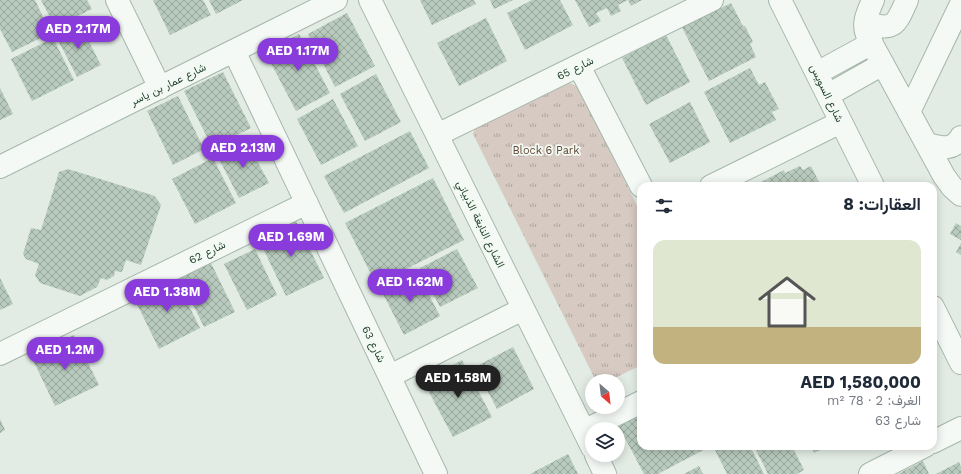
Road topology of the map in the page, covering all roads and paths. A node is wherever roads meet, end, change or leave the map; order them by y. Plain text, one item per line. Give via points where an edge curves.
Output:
1 (117, 0) edge
2 (336, 0) edge
3 (370, 0) edge
4 (712, 0) edge
5 (780, 0) edge
6 (873, 0) edge
7 (907, 0) edge
8 (961, 4) edge
9 (866, 22) junction
10 (872, 43) junction
11 (234, 51) junction
12 (883, 64) junction
13 (579, 66) junction
14 (817, 73) junction
15 (160, 88) junction
16 (828, 95) junction
17 (909, 112) junction
18 (841, 122) junction
19 (437, 135) junction
20 (961, 137) edge
21 (927, 144) junction
22 (0, 167) edge
23 (639, 182) edge
24 (719, 182) edge
25 (871, 182) edge
26 (961, 195) edge
27 (307, 203) junction
28 (523, 309) junction
29 (937, 315) edge
30 (0, 354) edge
31 (961, 363) edge
32 (390, 376) junction
33 (637, 405) edge
34 (612, 422) edge
35 (961, 428) edge
36 (585, 433) edge
37 (937, 440) edge
38 (917, 450) edge
39 (599, 462) edge
40 (436, 474) edge
41 (605, 474) edge
42 (870, 474) edge

1 - 15 street
2 - 11 street, شارع عمار بن ياسر
3 - 19 street, الشارع النابغة الذبياني
4 - 13 street, شارع 65
5 - 14 street, شارع السويس
6 - 9 street
7 - 9 street via 896,22 879,27
8 - 17 street
9 - 10 street via 866,30
10 - 12 street
10 - 14 street
11 - 15 street, شارع عمار بن ياسر
11 - 27 street, شارع 63
12 - 16 street
12 - 17 street
13 - 19 street, شارع 65
13 - 23 street
14 - 16 street, شارع السويس
15 - 22 street, شارع عمار بن ياسر
16 - 18 street, شارع السويس
17 - 21 street
18 - 24 street
18 - 25 street, شارع السويس
19 - 28 street, الشارع النابغة الذبياني
20 - 21 street via 956,144 947,148
21 - 26 street via 944,176
27 - 30 street, شارع 62
27 - 32 street, شارع 63
28 - 32 street, شارع 63
28 - 36 street, الشارع النابغة الذبياني
29 - 31 street
32 - 40 street, شارع 63
33 - 34 street
35 - 37 street
38 - 42 street
39 - 41 street

